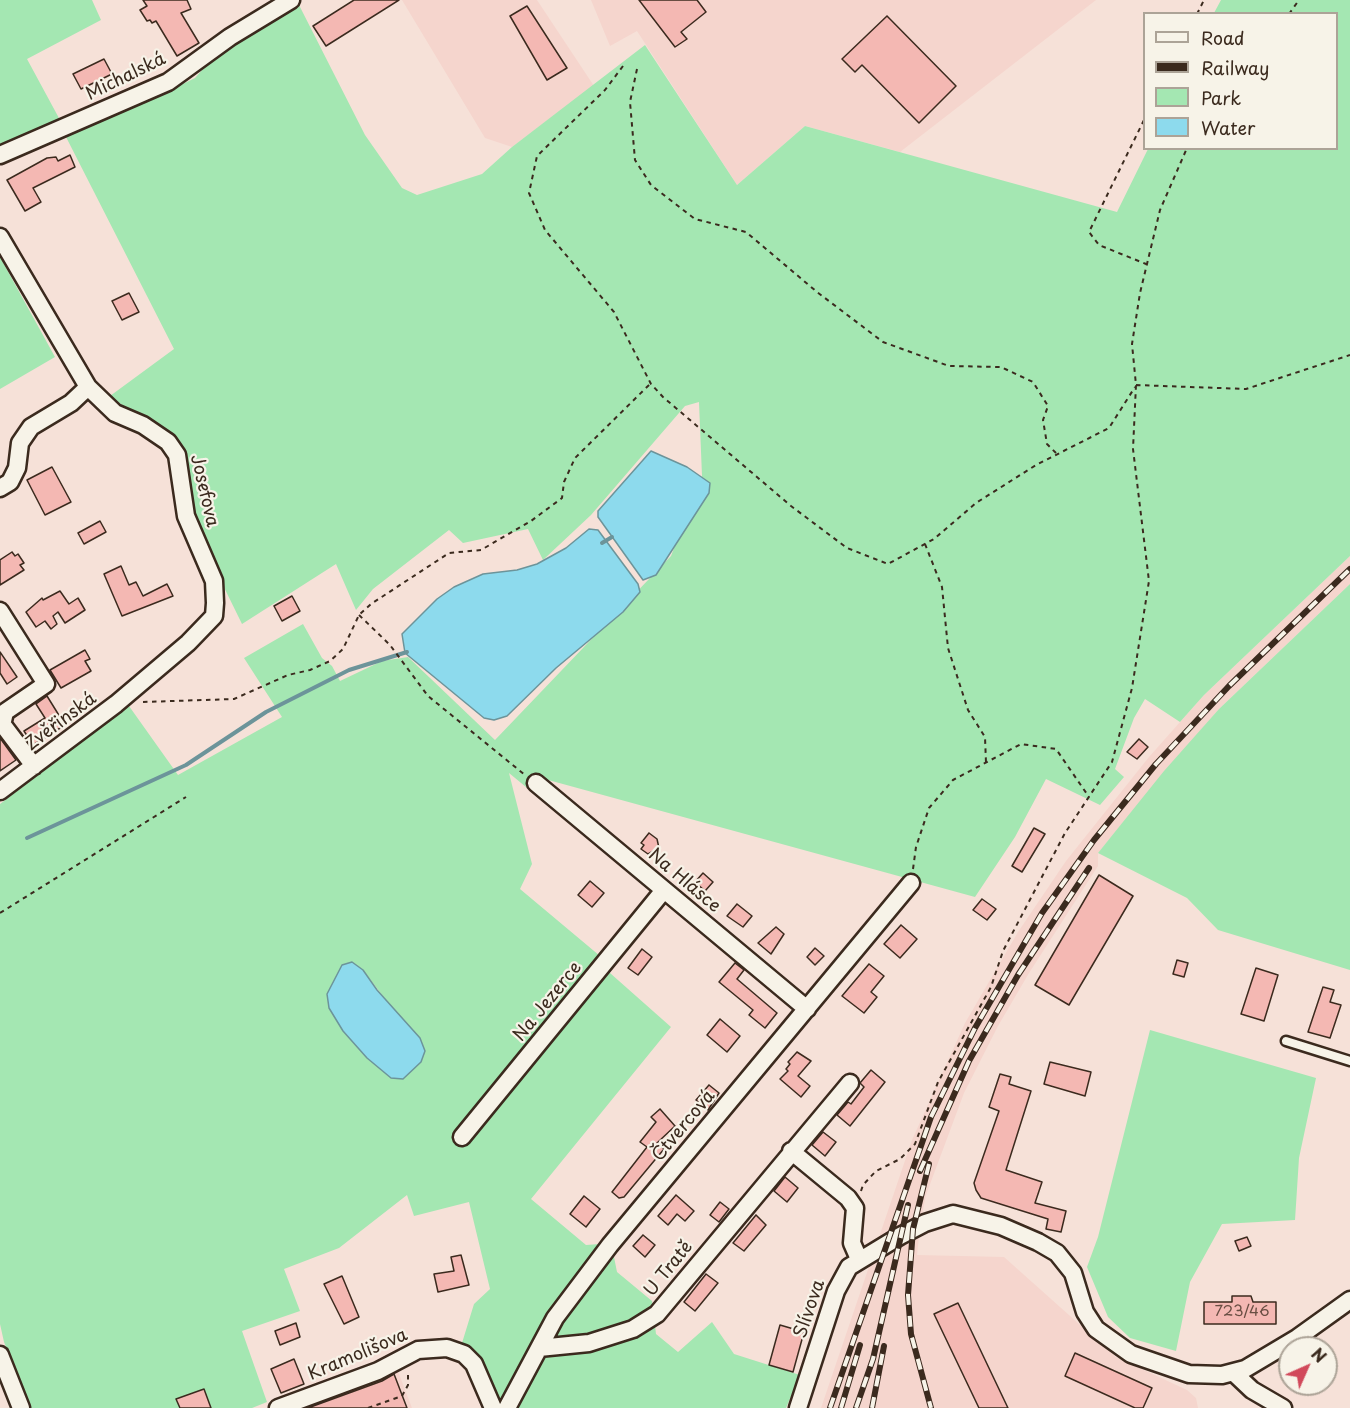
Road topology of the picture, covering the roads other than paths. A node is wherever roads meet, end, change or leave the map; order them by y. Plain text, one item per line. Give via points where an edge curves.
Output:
1 (291, 0) edge
2 (0, 155) edge
3 (0, 237) edge
4 (88, 387) junction
5 (0, 488) edge
6 (0, 611) edge
7 (116, 705) joint
8 (1, 721) edge
9 (34, 766) junction
10 (536, 783) road end
11 (0, 791) edge
12 (911, 883) road end
13 (664, 890) junction
14 (807, 1009) junction
15 (1286, 1041) dead end
16 (1350, 1061) edge
17 (850, 1083) dead end
18 (462, 1137) dead end
19 (791, 1151) junction
20 (859, 1259) junction
21 (1350, 1300) edge
22 (538, 1348) junction
23 (0, 1355) edge
24 (1234, 1373) junction
25 (21, 1408) edge
26 (278, 1408) edge
27 (493, 1408) edge
28 (507, 1408) edge
29 (798, 1408) edge
30 (1283, 1408) edge

1 - 2 street, Michalská via 230,37 168,82
3 - 4 street, Josefova
4 - 5 street via 72,403 31,428 20,443 17,468 10,482
4 - 7 street, Josefova via 115,413 168,442 177,455 186,516 214,580 214,616
6 - 8 street via 46,684 5,712
7 - 9 street, Zvěřinská
8 - 9 street
9 - 11 street, Zvěřinská
10 - 13 street, Na Hlásce
12 - 14 street, Čtvercová
13 - 14 street, Na Hlásce
13 - 18 street, Na Jezerce
14 - 22 street, Čtvercová via 610,1245 555,1318
15 - 16 lane
17 - 19 street, U Tratě
19 - 20 street via 855,1208 852,1243
19 - 22 street, U Tratě via 657,1314 633,1329 589,1343
20 - 24 street, Slívova via 925,1223 953,1214 1001,1226 1038,1242 1066,1262 1089,1320 1131,1354 1189,1374
20 - 29 street, Slívova via 841,1278
21 - 24 street via 1276,1351
22 - 28 street, Čtvercová
23 - 25 street
24 - 30 street via 1252,1390
26 - 27 street, Kramolišova via 378,1371 418,1350 447,1348 464,1354 474,1364

